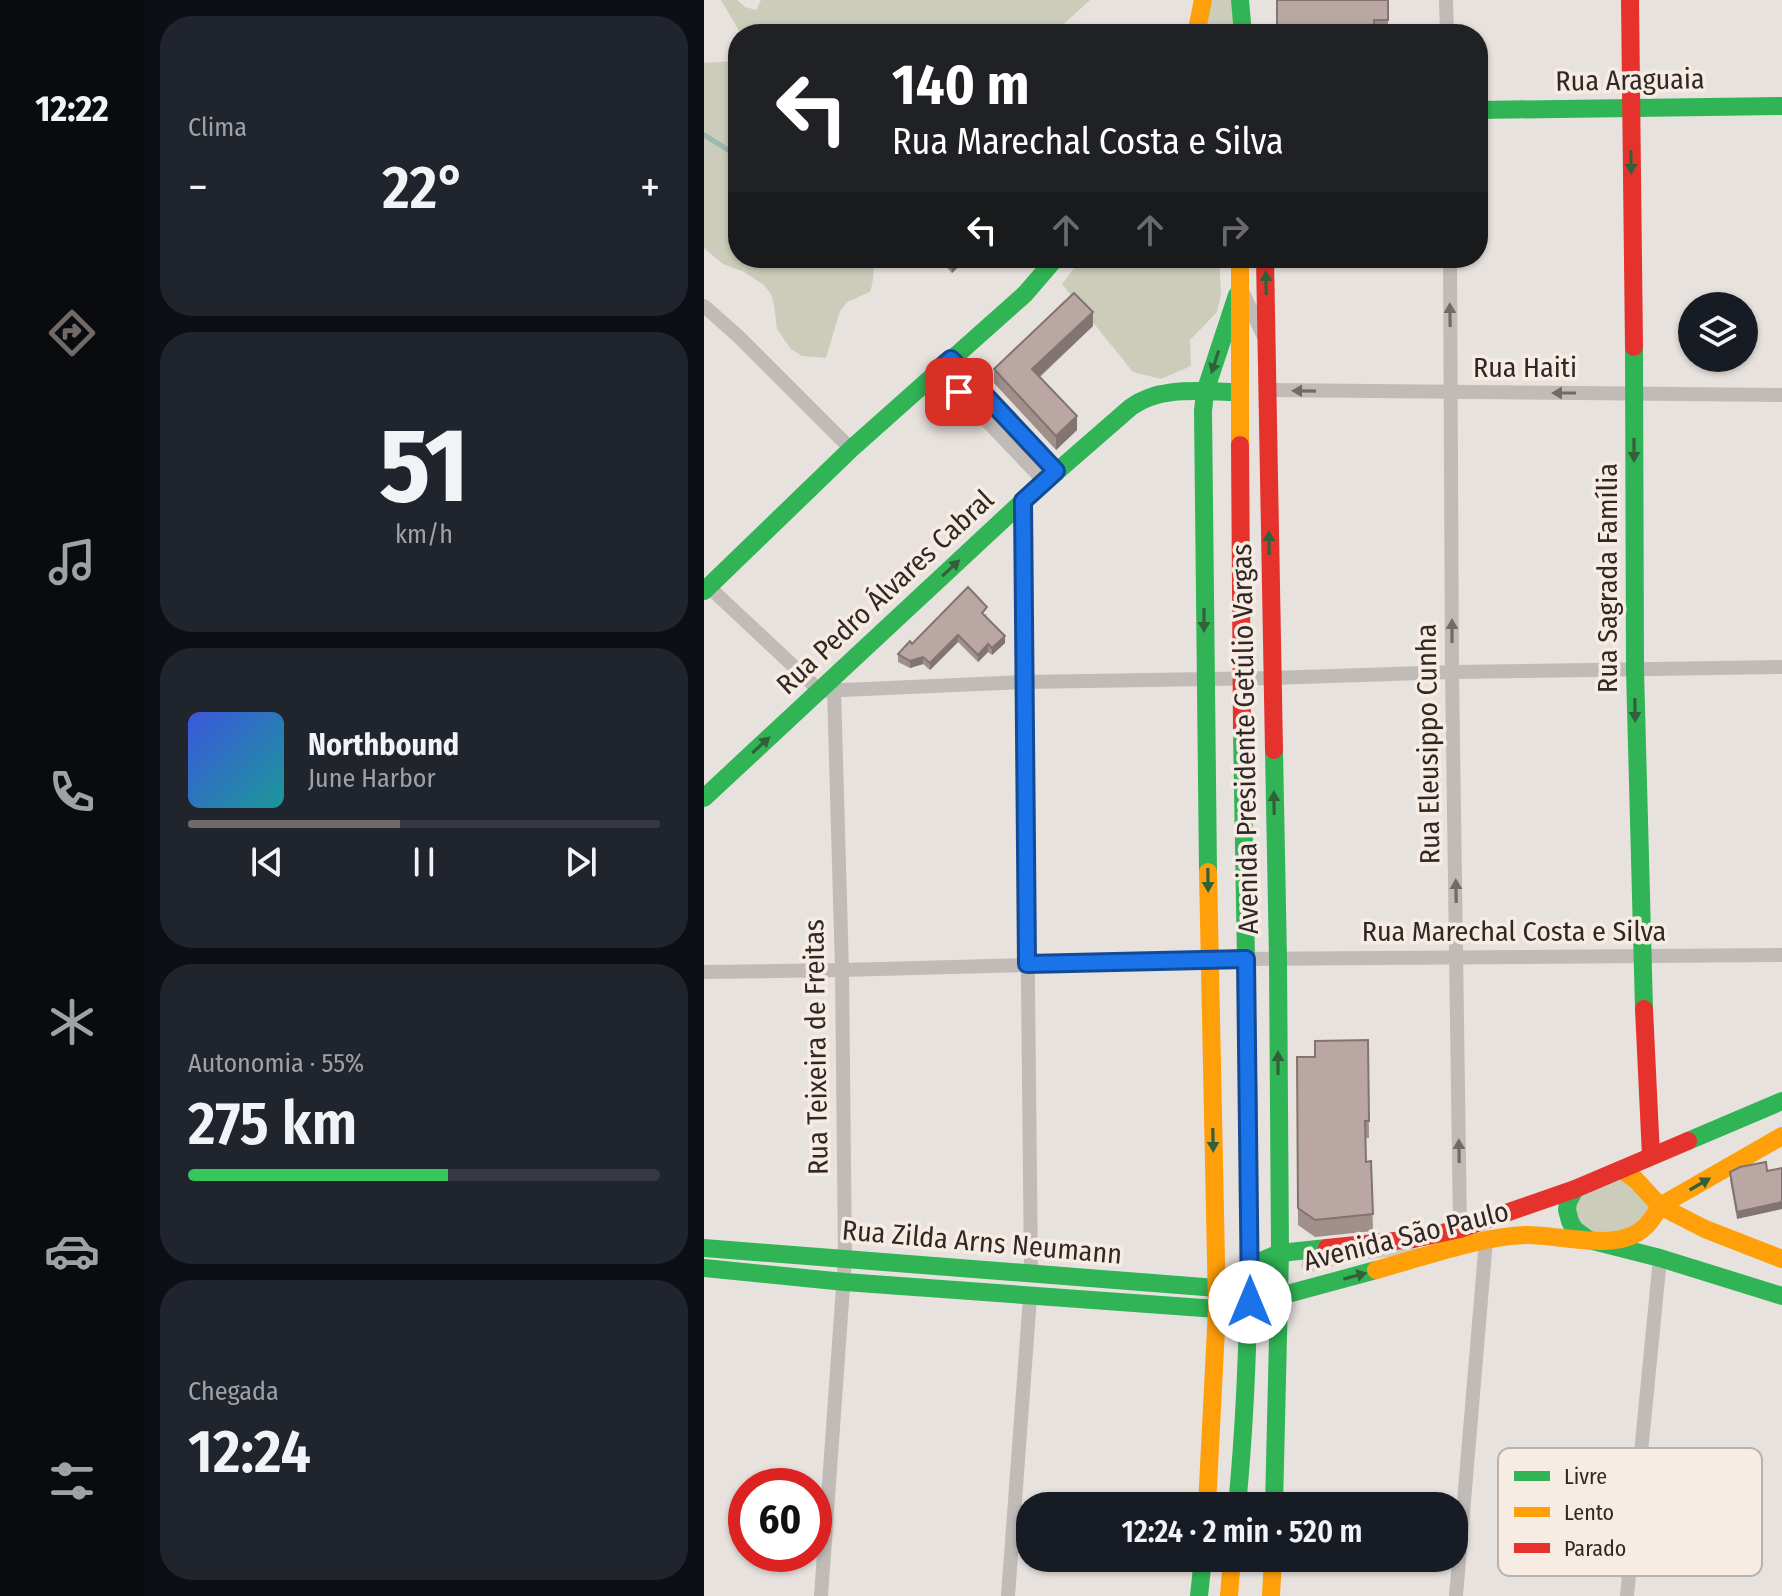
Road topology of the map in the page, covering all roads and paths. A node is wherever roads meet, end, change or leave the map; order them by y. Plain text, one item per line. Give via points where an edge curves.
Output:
1 (1203, 0) edge
2 (1240, 0) edge
3 (1446, 0) edge
4 (1630, 0) edge
5 (1198, 24) edge
6 (1242, 24) edge
7 (1447, 24) edge
8 (1782, 106) edge
9 (1630, 108) junction
10 (1488, 110) edge
11 (1047, 268) edge
12 (1240, 268) edge
13 (1265, 268) edge
14 (1450, 268) edge
15 (1240, 288) junction
16 (704, 306) edge
17 (1266, 341) junction
18 (944, 364) junction
19 (1267, 390) junction
20 (1205, 392) junction
21 (1239, 392) junction
22 (1451, 392) junction
23 (1634, 394) junction
24 (1782, 395) edge
25 (851, 449) junction
26 (1050, 476) junction
27 (1023, 501) junction
28 (707, 589) edge
29 (1782, 667) edge
30 (1635, 670) junction
31 (1452, 672) junction
32 (1272, 678) junction
33 (1205, 679) junction
34 (1241, 679) junction
35 (1024, 682) junction
36 (827, 690) junction
37 (704, 798) edge
38 (1782, 955) edge
39 (1641, 956) junction
40 (1457, 958) junction
41 (1246, 959) junction
42 (1278, 959) junction
43 (1209, 960) junction
44 (1027, 964) junction
45 (842, 970) junction
46 (704, 972) edge
47 (1782, 1101) edge
48 (1782, 1136) edge
49 (1651, 1156) junction
50 (1622, 1170) junction
51 (1575, 1189) junction
52 (1660, 1206) junction
53 (1460, 1229) junction
54 (1486, 1240) junction
55 (1589, 1240) junction
56 (704, 1248) edge
57 (1280, 1253) junction
58 (1660, 1258) junction
59 (845, 1259) junction
60 (1782, 1259) edge
61 (1249, 1266) junction
62 (704, 1268) edge
63 (1031, 1274) junction
64 (845, 1282) junction
65 (1217, 1288) junction
66 (1280, 1296) junction
67 (1782, 1296) edge
68 (1030, 1297) junction
69 (1250, 1302) junction
70 (1217, 1309) junction
71 (1641, 1448) edge
72 (1208, 1492) edge
73 (1238, 1492) edge
74 (1274, 1492) edge
75 (1202, 1572) edge
76 (1231, 1572) edge
77 (1272, 1572) edge
78 (1629, 1576) edge
79 (821, 1596) edge
80 (1008, 1596) edge
81 (1199, 1596) edge
82 (1229, 1596) edge
83 (1271, 1596) edge
84 (1456, 1596) edge
85 (1627, 1596) edge

1 - 5 street
2 - 6 street
3 - 7 street
4 - 9 street, Rua Sagrada Família
8 - 9 street, Rua Araguaia
9 - 10 street, Rua Araguaia
9 -> 23 street, Rua Sagrada Família
11 - 18 street
12 - 15 street, Avenida Presidente Getúlio Vargas
17 -> 13 street, Avenida Presidente Getúlio Vargas
22 -> 14 street, Rua Eleusippo Cunha
15 - 17 street
15 -> 20 street, Avenida Presidente Getúlio Vargas
15 - 21 street, Avenida Presidente Getúlio Vargas
16 - 25 street
17 - 19 street, Avenida Presidente Getúlio Vargas
18 - 25 street
18 - 26 street
22 -> 19 street, Rua Haiti
32 -> 19 street, Avenida Presidente Getúlio Vargas
20 - 21 street, Rua Pedro Álvares Cabral
20 - 26 street, Rua Pedro Álvares Cabral via 1140,401
20 -> 33 street, Avenida Presidente Getúlio Vargas
21 - 34 street, Avenida Presidente Getúlio Vargas
23 -> 22 street, Rua Haiti
31 -> 22 street, Rua Eleusippo Cunha
23 - 24 street, Rua Haiti
23 -> 30 street, Rua Sagrada Família
25 - 28 street
26 - 27 street, Rua Pedro Álvares Cabral
27 - 35 street
36 -> 27 street, Rua Pedro Álvares Cabral
28 - 36 street
29 - 30 street
30 - 31 street
30 -> 39 street, Rua Sagrada Família
31 - 32 street
40 -> 31 street, Rua Eleusippo Cunha
32 - 34 street
42 -> 32 street, Avenida Presidente Getúlio Vargas
33 - 34 street
33 - 35 street
33 -> 43 street, Avenida Presidente Getúlio Vargas
34 - 41 street, Avenida Presidente Getúlio Vargas
35 - 36 street
35 - 44 street
37 -> 36 street, Rua Pedro Álvares Cabral
36 - 45 street, Rua Teixeira de Freitas
38 - 39 street, Rua Marechal Costa e Silva
39 - 40 street, Rua Marechal Costa e Silva
39 - 49 street, Rua Sagrada Família
40 - 42 street, Rua Marechal Costa e Silva
53 -> 40 street, Rua Eleusippo Cunha
41 - 42 street, Rua Marechal Costa e Silva
41 - 43 street, Rua Marechal Costa e Silva
41 - 61 street, Avenida Presidente Getúlio Vargas
57 -> 42 street, Avenida Presidente Getúlio Vargas
43 - 44 street
43 -> 65 street, Avenida Presidente Getúlio Vargas
44 - 45 street
44 - 63 street
45 - 46 street
45 - 59 street, Rua Teixeira de Freitas
47 - 49 street, Avenida São Paulo
52 -> 48 street, Avenida São Paulo
49 - 50 street, Avenida São Paulo
50 - 51 street, Avenida São Paulo
50 - 52 street
51 - 53 street, Avenida São Paulo
51 - 55 street via 1568,1202 1570,1221
52 - 55 street, Avenida São Paulo via 1636,1235
52 - 60 street
53 - 57 street, Avenida São Paulo
54 - 55 street, Avenida São Paulo via 1526,1235
66 -> 54 street, Avenida São Paulo
54 - 84 street
55 - 58 street
56 - 59 street, Rua Zilda Arns Neumann
57 - 61 street, Avenida São Paulo
57 - 66 street, Avenida Presidente Getúlio Vargas
58 - 67 street
58 - 71 street
59 - 63 street, Rua Zilda Arns Neumann
59 - 64 street, Rua Teixeira de Freitas
61 - 65 street
61 - 69 street, Avenida Presidente Getúlio Vargas
62 - 64 street, Rua Zilda Arns Neumann
63 - 65 street, Rua Zilda Arns Neumann
64 - 68 street, Rua Zilda Arns Neumann
64 - 79 street, Rua Teixeira de Freitas
65 - 70 street, Avenida Presidente Getúlio Vargas
66 - 69 street, Avenida São Paulo
66 - 74 street, Avenida Presidente Getúlio Vargas
68 - 70 street, Rua Zilda Arns Neumann
68 - 80 street
69 - 70 street, Rua Zilda Arns Neumann
69 - 73 street, Avenida Presidente Getúlio Vargas
70 - 72 street, Avenida Presidente Getúlio Vargas
75 - 81 street
76 - 82 street
77 - 83 street
78 - 85 street

